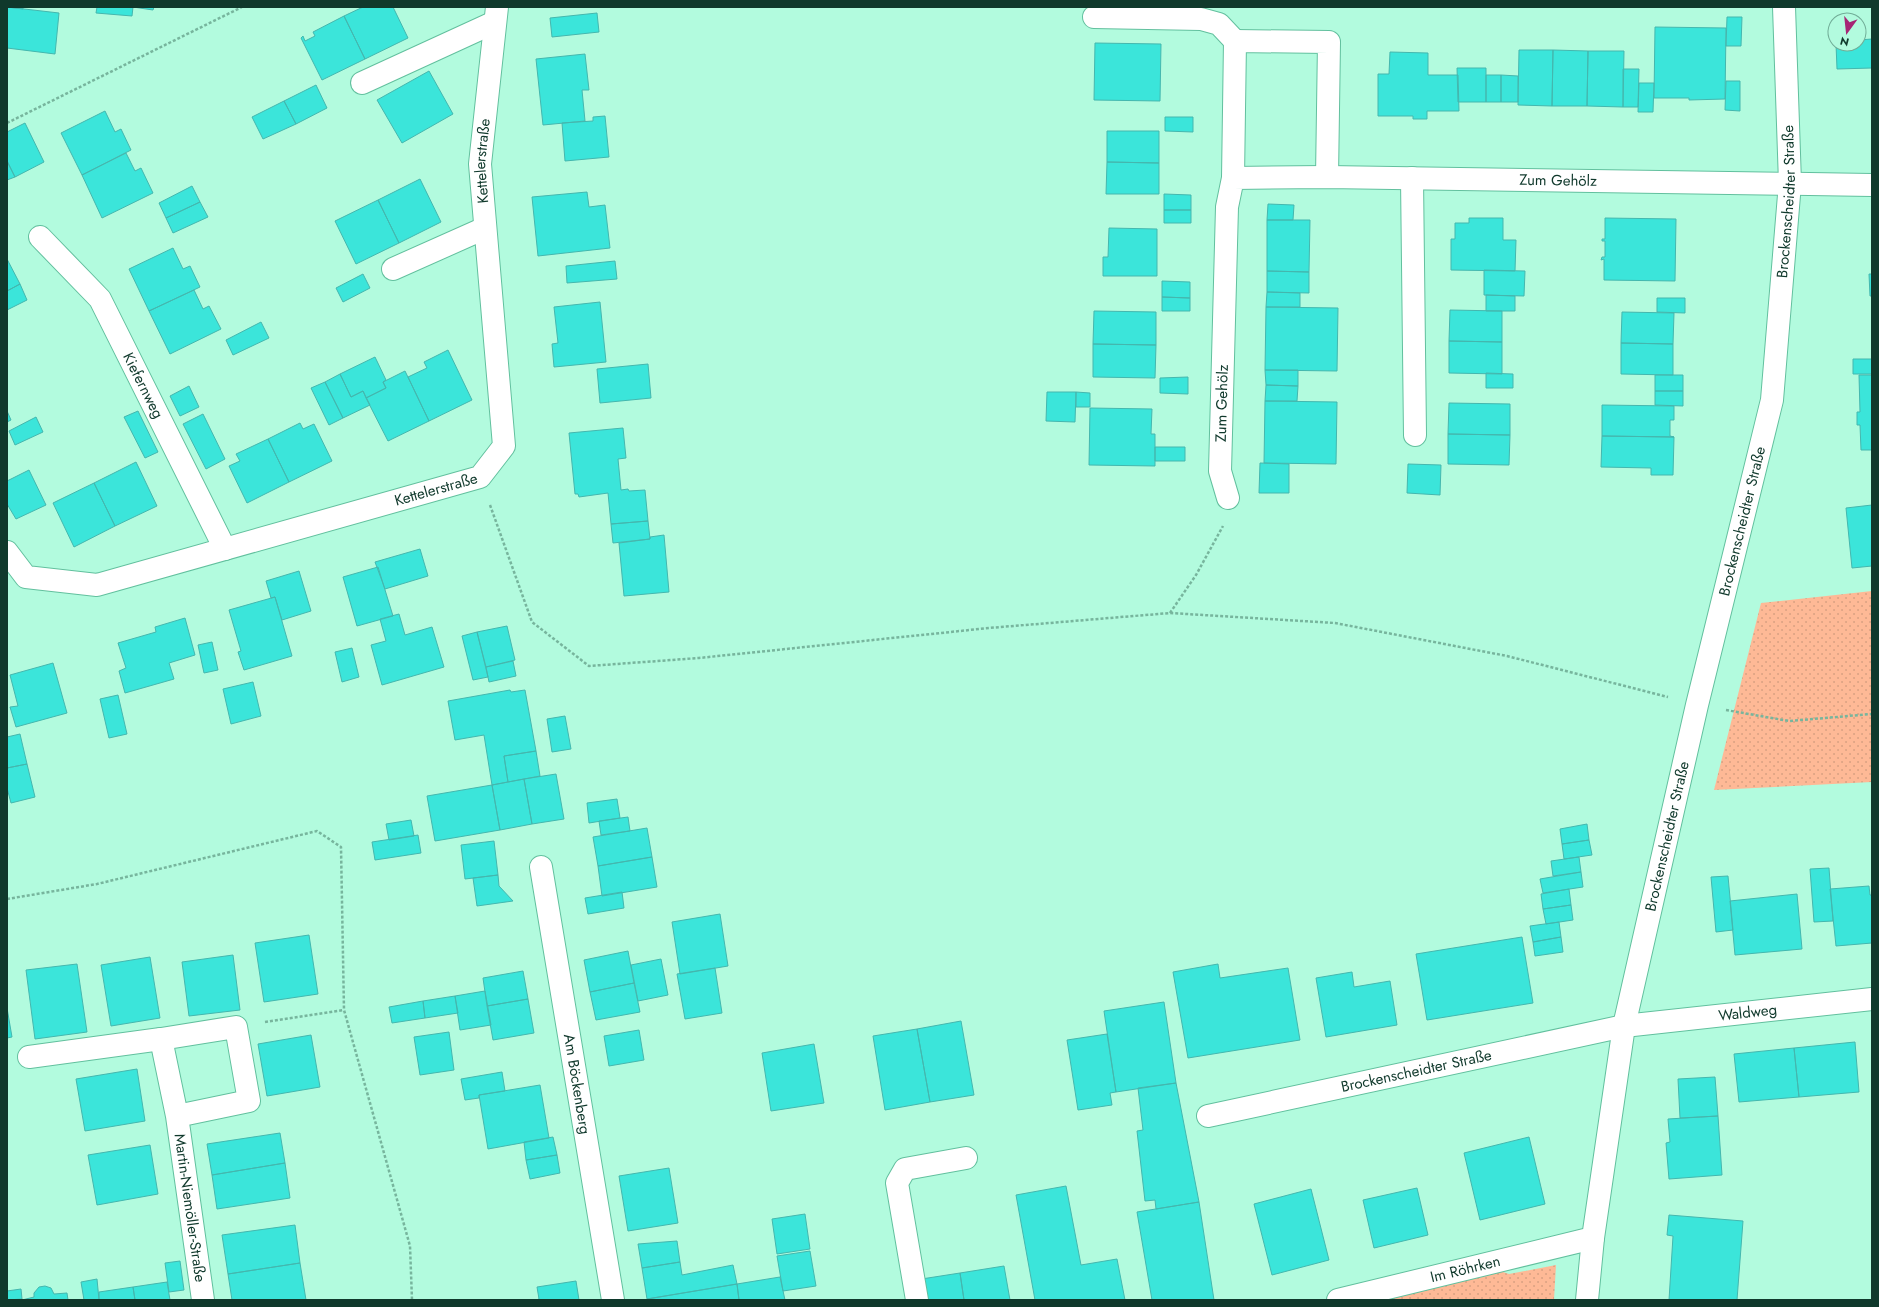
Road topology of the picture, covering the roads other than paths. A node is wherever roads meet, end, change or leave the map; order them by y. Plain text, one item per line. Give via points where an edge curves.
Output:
1 (1784, 7) edge
2 (496, 14) edge
3 (1094, 17) dead end
4 (1235, 41) junction
5 (362, 83) dead end
6 (1327, 177) junction
7 (1233, 178) junction
8 (1412, 178) junction
9 (1790, 183) junction
10 (1872, 185) edge
11 (486, 228) junction
12 (40, 237) dead end
13 (394, 269) dead end
14 (1415, 435) dead end
15 (1228, 498) road end
16 (225, 550) junction
17 (7, 552) edge
18 (16, 580) edge
19 (541, 867) dead end
20 (1872, 999) edge
21 (1624, 1026) junction
22 (161, 1039) junction
23 (29, 1057) dead end
24 (177, 1116) junction
25 (1208, 1116) dead end
26 (966, 1158) dead end
27 (1593, 1238) junction
28 (203, 1300) edge
29 (613, 1300) edge
30 (917, 1300) edge
31 (1338, 1300) edge
32 (1587, 1300) edge

1 - 9 street, Brockenscheidter Straße
2 - 5 street
2 - 11 street, Kettelerstraße via 480,164
3 - 4 street via 1201,19 1219,24
4 - 6 street via 1329,42
4 - 7 street, Zum Gehölz
6 - 7 street, Zum Gehölz
6 - 8 street, Zum Gehölz
7 - 15 street, Zum Gehölz via 1227,207 1220,471
8 - 9 street, Zum Gehölz
8 - 14 street
9 - 10 street, Zum Gehölz
9 - 21 street, Brockenscheidter Straße via 1772,400 1697,705
11 - 13 street
11 - 16 street, Kettelerstraße via 504,446 480,477
12 - 16 street, Kiefernweg via 100,299
16 - 18 street, Kettelerstraße via 97,586
17 - 18 street, Kettelerstraße
19 - 29 street, Am Böckenberg
20 - 21 street, Waldweg
21 - 25 street, Brockenscheidter Straße
21 - 27 street, Brockenscheidter Straße
22 - 23 street
22 - 24 street, Martin-Niemöller-Straße
22 - 24 street, Martin-Niemöller-Straße via 236,1027 249,1101
24 - 28 street, Martin-Niemöller-Straße
26 - 30 street via 904,1169 897,1183
27 - 31 street, Im Röhrken
27 - 32 street, Brockenscheidter Straße

